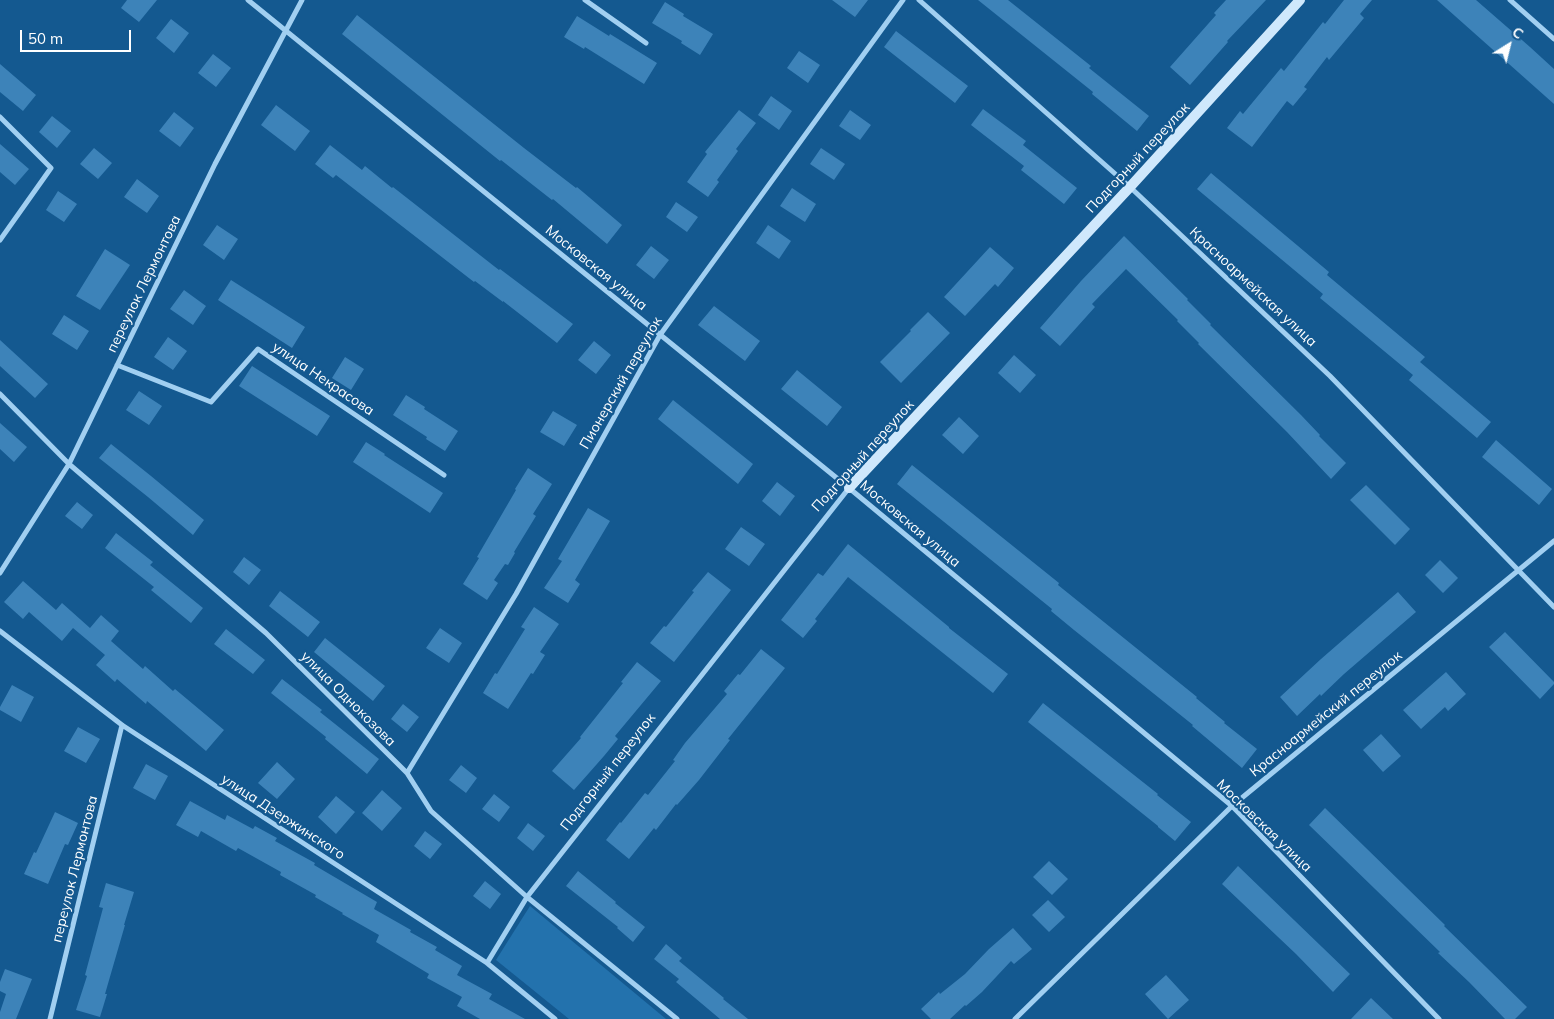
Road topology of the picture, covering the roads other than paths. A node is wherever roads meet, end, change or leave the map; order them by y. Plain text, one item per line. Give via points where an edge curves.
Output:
1 (248, 0) edge
2 (302, 0) edge
3 (585, 0) edge
4 (903, 0) edge
5 (919, 0) edge
6 (1300, 0) edge
7 (1510, 0) edge
8 (286, 30) junction
9 (1554, 38) edge
10 (646, 43) dead end
11 (0, 117) edge
12 (1130, 187) junction
13 (0, 240) edge
14 (660, 335) junction
15 (117, 365) junction
16 (0, 394) edge
17 (69, 464) junction
18 (444, 475) dead end
19 (849, 488) junction
20 (1554, 540) edge
21 (1519, 570) junction
22 (0, 573) edge
23 (1554, 607) edge
24 (0, 631) edge
25 (122, 725) junction
26 (406, 773) junction
27 (1232, 806) junction
28 (528, 896) junction
29 (487, 963) junction
30 (50, 1019) edge
31 (555, 1019) edge
32 (678, 1019) edge
33 (1015, 1019) edge
34 (1439, 1019) edge

1 - 8 street, Московская улица
2 - 8 street, переулок Лермонтова
3 - 10 street
4 - 14 street, Пионерский переулок
5 - 12 street, Красноармейская улица
6 - 12 main road, Подгорный переулок
7 - 9 street
8 - 14 street, Московская улица
8 - 15 street, переулок Лермонтова via 215,164
11 - 13 street via 51,168
12 - 19 main road, Подгорный переулок
12 - 21 street, Красноармейская улица via 1330,376
14 - 19 street, Московская улица
14 - 26 street, Пионерский переулок via 516,594
15 - 17 street, переулок Лермонтова
15 - 18 street, улица Некрасова via 212,402 258,349
16 - 17 street, улица Однокозова
17 - 22 street, переулок Лермонтова
17 - 26 street, улица Однокозова via 266,634
19 - 27 street, Московская улица
19 - 28 street, Подгорный переулок
20 - 21 street, Красноармейский переулок
21 - 23 street, Красноармейская улица
21 - 27 street, Красноармейский переулок
24 - 25 street, улица Дзержинского
25 - 29 street, улица Дзержинского
25 - 30 street, переулок Лермонтова
26 - 28 street, улица Однокозова via 431,811
27 - 33 street, Красноармейский переулок
27 - 34 street, Московская улица
28 - 29 street, Подгорный переулок
28 - 32 street, улица Однокозова
29 - 31 street, улица Дзержинского

